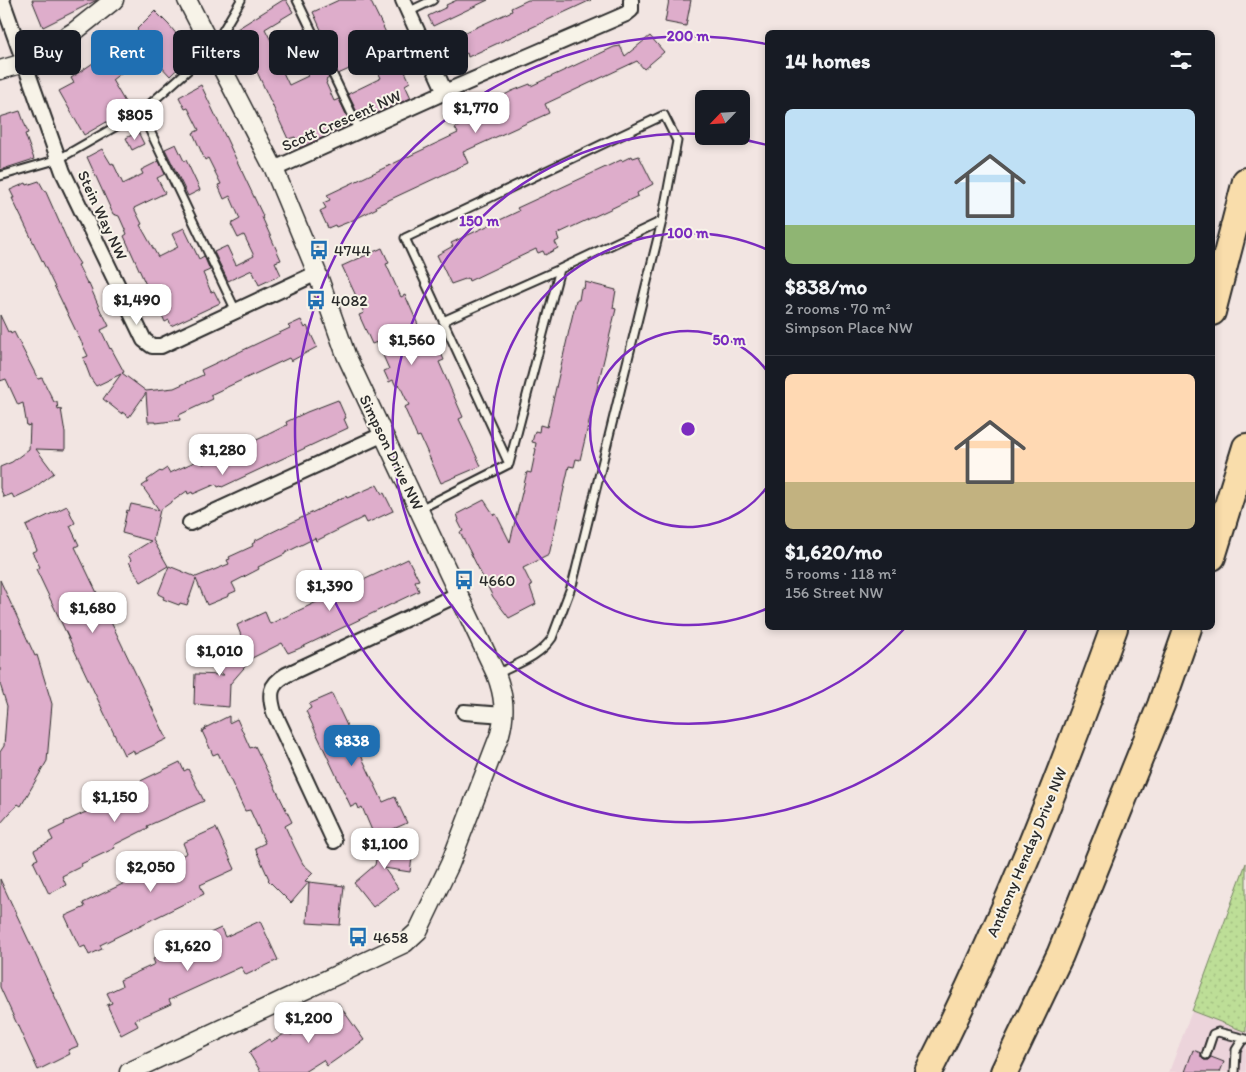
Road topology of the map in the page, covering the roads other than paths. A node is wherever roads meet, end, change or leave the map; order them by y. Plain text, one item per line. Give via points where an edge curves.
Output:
1 (2, 0) edge
2 (187, 0) edge
3 (241, 0) edge
4 (297, 0) edge
5 (433, 0) edge
6 (631, 0) edge
7 (112, 1) edge
8 (406, 6) edge
9 (76, 30) edge
10 (202, 30) edge
11 (223, 30) edge
12 (15, 37) edge
13 (15, 66) edge
14 (0, 70) edge
15 (28, 75) edge
16 (183, 75) edge
17 (225, 75) edge
18 (445, 92) junction
19 (141, 112) junction
20 (360, 131) junction
21 (59, 159) junction
22 (274, 169) junction
23 (0, 176) edge
24 (1246, 180) edge
25 (662, 221) junction
26 (560, 269) junction
27 (317, 273) junction
28 (1215, 300) edge
29 (236, 311) junction
30 (443, 321) junction
31 (384, 434) junction
32 (1246, 447) edge
33 (509, 464) junction
34 (420, 509) junction
35 (190, 523) dead end
36 (1215, 547) edge
37 (459, 594) junction
38 (1113, 630) edge
39 (1187, 630) edge
40 (496, 674) junction
41 (464, 712) dead end
42 (504, 715) junction
43 (334, 841) dead end
44 (1245, 1039) edge
45 (1206, 1055) dead end
46 (129, 1072) edge
47 (928, 1072) edge
48 (1004, 1072) edge
49 (1234, 1072) edge

1 - 12 street, Stein Way NW
2 - 10 street, Simpson Drive NW
3 - 11 lane
4 - 20 lane
5 - 8 lane
6 - 18 street, Scott Crescent NW via 631,10 626,14
7 - 9 street
8 - 18 street
13 - 14 street
15 - 21 street, Stein Way NW
16 - 19 lane
17 - 22 street, Simpson Drive NW
18 - 20 street, Scott Crescent NW
19 - 21 lane
19 - 29 lane
20 - 22 street, Scott Crescent NW
21 - 23 lane
21 - 29 street, Stein Way NW via 144,340 152,346 161,346
22 - 27 street, Simpson Drive NW
24 - 28 highway
25 - 26 lane
25 - 30 lane via 677,141 664,115 405,238
25 - 40 lane via 573,582 548,645
26 - 30 lane
26 - 33 lane
27 - 29 street, Stein Way NW
27 - 31 street, Simpson Drive NW via 346,354
30 - 33 lane
31 - 34 street, Simpson Drive NW
31 - 35 street
32 - 36 highway
33 - 34 lane
34 - 37 street, Simpson Drive NW
37 - 40 street, Simpson Drive NW
37 - 43 street via 278,680 271,689 274,712
38 - 47 highway, Anthony Henday Drive NW via 1006,904
39 - 48 highway via 1161,705 1060,955
40 - 42 street, Simpson Drive NW via 503,694
41 - 42 street
42 - 46 street, Simpson Drive NW via 500,734 450,864 414,936
44 - 45 lane via 1218,1032 1213,1034
44 - 49 lane via 1236,1050

